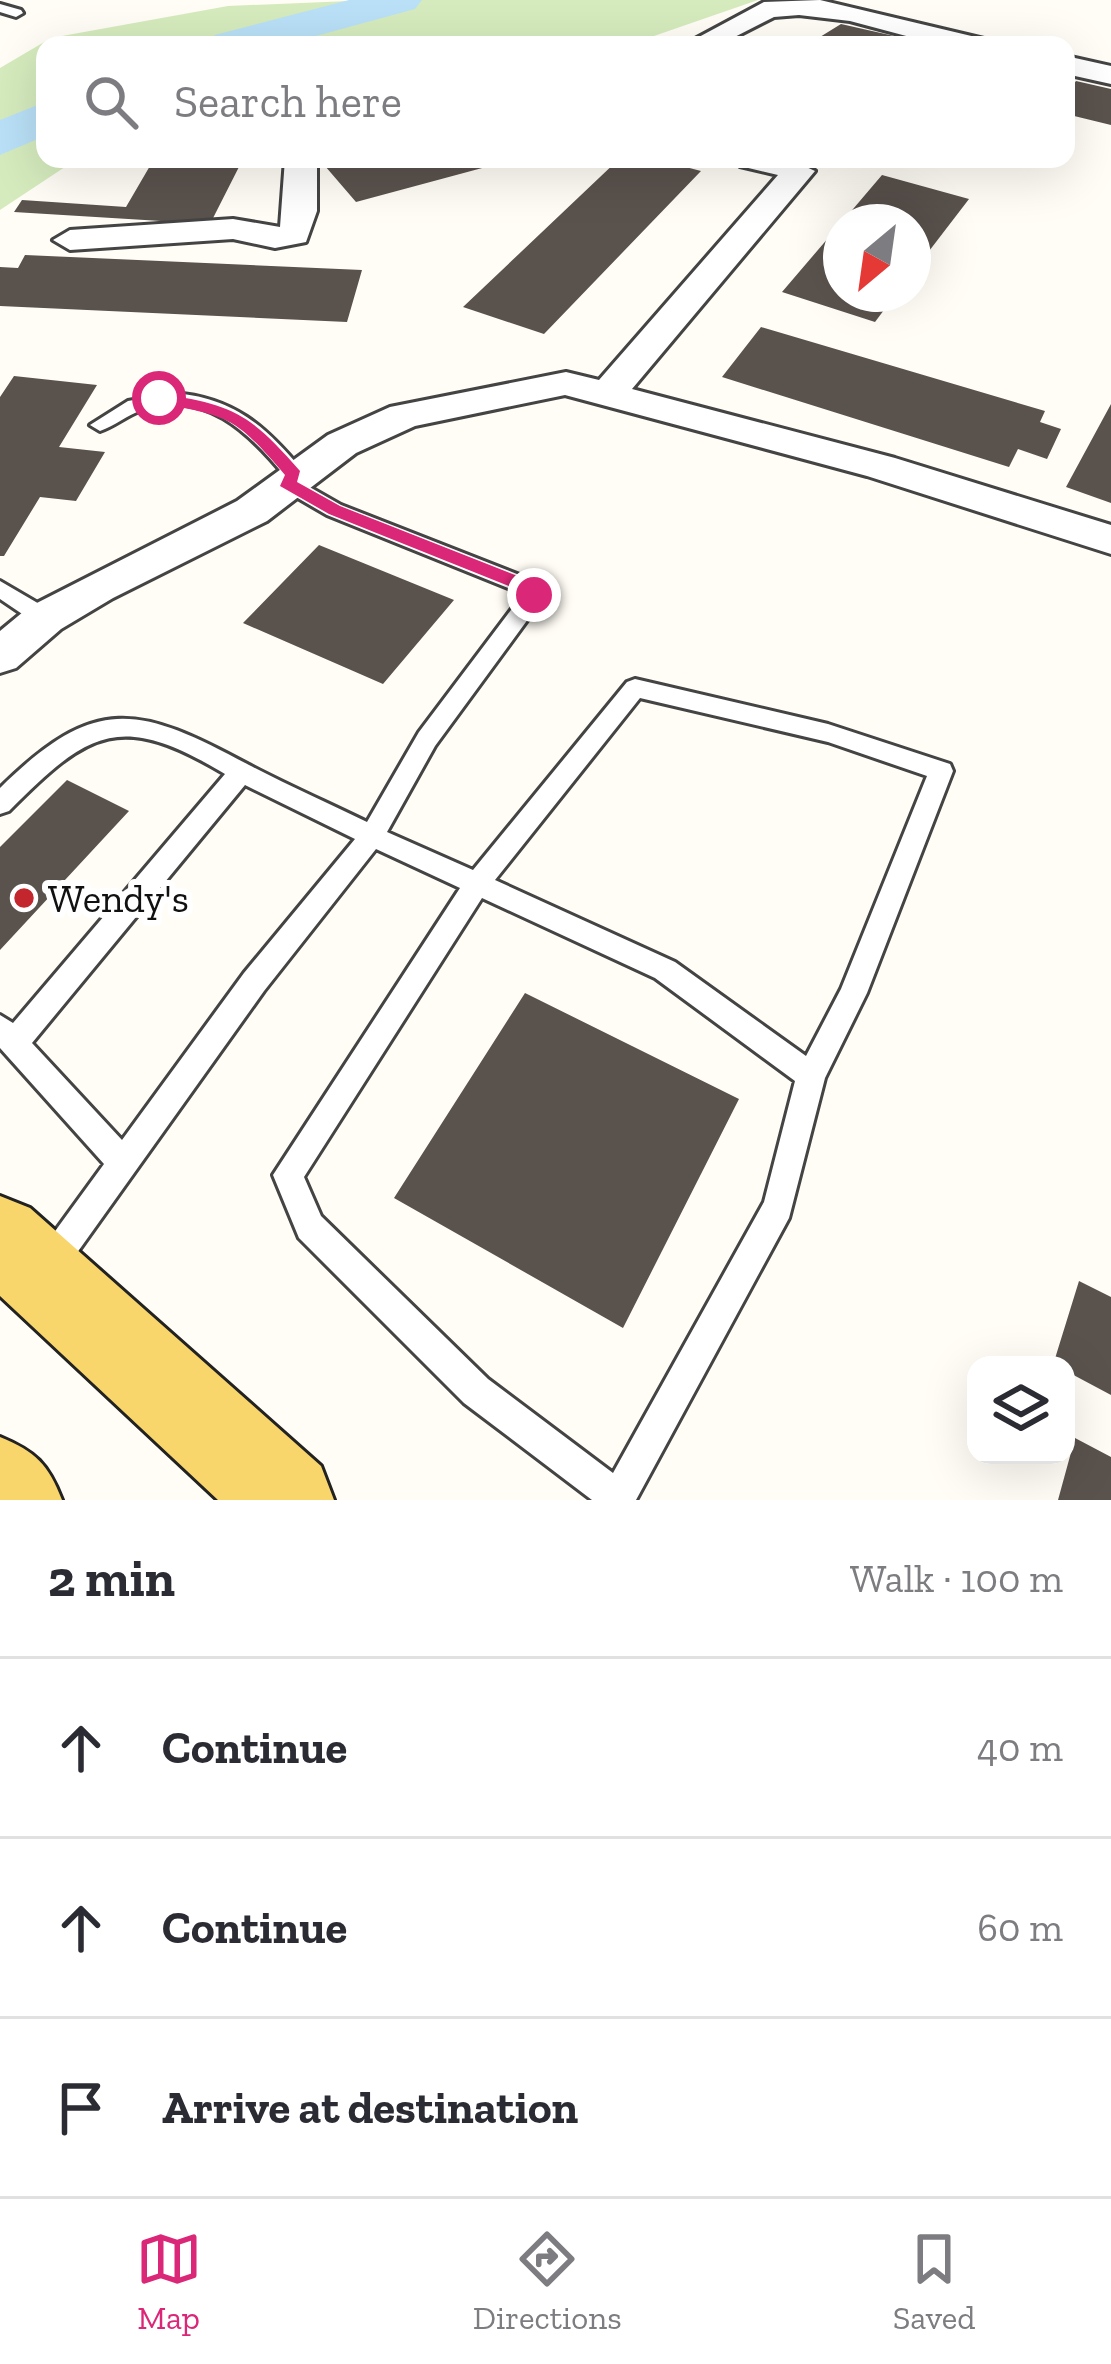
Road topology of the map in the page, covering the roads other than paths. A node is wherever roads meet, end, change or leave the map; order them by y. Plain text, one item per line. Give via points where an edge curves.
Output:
1 (0, 8) edge
2 (16, 13) dead end
3 (716, 36) edge
4 (944, 36) edge
5 (1075, 67) edge
6 (1111, 75) edge
7 (301, 168) edge
8 (787, 168) edge
9 (70, 239) dead end
10 (609, 392) junction
11 (100, 425) dead end
12 (290, 479) junction
13 (1111, 540) edge
14 (0, 589) edge
15 (45, 618) junction
16 (0, 656) edge
17 (241, 772) junction
18 (0, 804) edge
19 (372, 836) junction
20 (477, 884) junction
21 (7, 1036) edge
22 (811, 1076) junction
23 (123, 1163) junction
24 (20, 1258) edge
25 (0, 1484) edge
26 (15, 1500) edge
27 (287, 1500) edge

1 - 2 lane
3 - 4 street via 772,9 815,3
5 - 6 street
7 - 9 street via 294,236 233,229
8 - 10 street via 799,171
10 - 12 street via 566,382 404,416
10 - 13 street
11 - 12 lane via 134,402 159,398 220,407 251,425
12 - 15 street via 217,531
12 - 19 lane via 334,510 534,595 427,739
14 - 15 lane
15 - 16 street
17 - 18 lane via 196,742 128,723 88,728 56,747
17 - 19 lane
17 - 21 lane
19 - 20 lane
19 - 23 lane
20 - 22 lane via 665,970
20 - 22 lane via 635,688 769,717 941,771 854,993
20 - 22 lane via 288,1174 310,1227 476,1391 618,1498 778,1207
21 - 23 lane
23 - 24 lane
24 - 27 main road
25 - 26 main road

